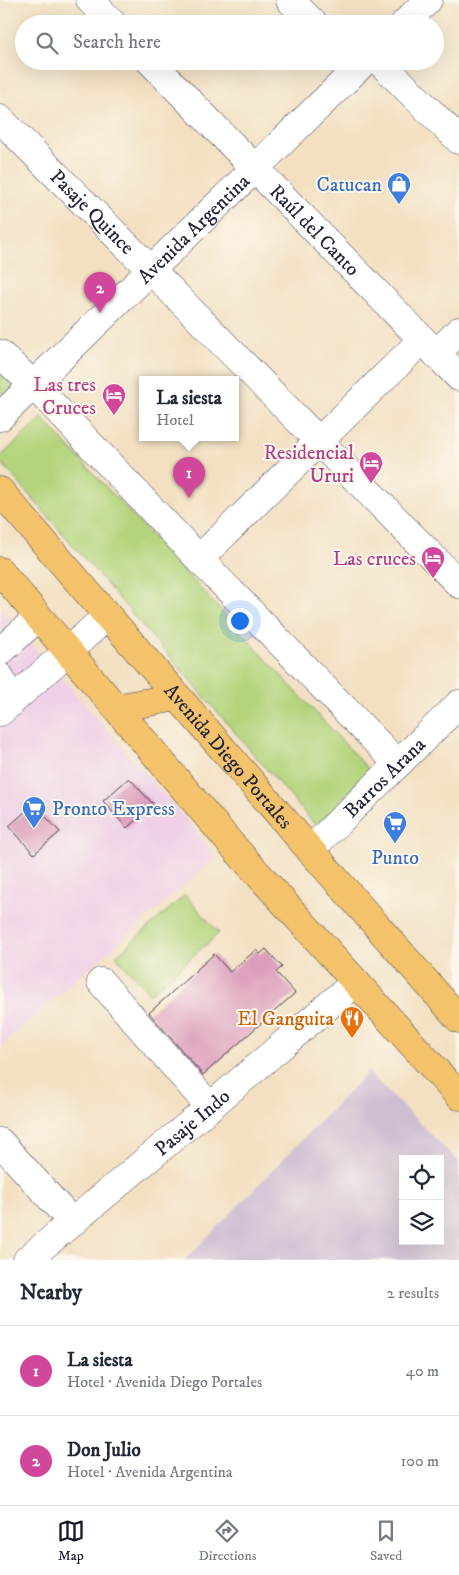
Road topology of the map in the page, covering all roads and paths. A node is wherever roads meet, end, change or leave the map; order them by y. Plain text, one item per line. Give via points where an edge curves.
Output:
1 (90, 0) edge
2 (290, 0) edge
3 (428, 0) edge
4 (104, 15) edge
5 (305, 15) edge
6 (413, 15) edge
7 (159, 70) edge
8 (357, 70) edge
9 (373, 70) edge
10 (0, 119) edge
11 (459, 140) edge
12 (255, 169) junction
13 (151, 270) junction
14 (459, 331) edge
15 (429, 347) junction
16 (0, 354) edge
17 (459, 377) edge
18 (34, 384) junction
19 (0, 417) edge
20 (318, 441) junction
21 (0, 491) edge
22 (199, 559) junction
23 (0, 571) edge
24 (459, 584) edge
25 (107, 616) junction
26 (38, 617) junction
27 (68, 651) junction
28 (0, 652) edge
29 (0, 677) edge
30 (177, 697) junction
31 (459, 704) edge
32 (6, 707) edge
33 (116, 708) junction
34 (398, 764) junction
35 (310, 850) junction
36 (101, 982) dead end
37 (356, 982) junction
38 (459, 1020) edge
39 (454, 1082) edge
40 (210, 1107) junction
41 (0, 1142) edge
42 (72, 1222) junction
43 (27, 1260) edge

1 - 4 street
2 - 5 street
3 - 6 street
7 - 12 street, Raúl del Canto
8 - 12 street, Avenida Argentina
9 - 11 street
10 - 13 street, Pasaje Quince
12 - 13 street, Avenida Argentina
12 - 15 street, Raúl del Canto
13 - 18 street, Avenida Argentina
13 - 20 street, Pasaje Quince
14 - 15 street
15 - 17 street, Raúl del Canto
15 - 20 street
16 - 18 street
18 - 19 street, Avenida Argentina
18 - 22 street
20 - 22 street
20 - 24 street, Pasaje Quince
21 - 25 main road, Avenida Diego Portales
22 - 34 street
23 - 26 main road
25 - 27 street
25 - 30 main road, Avenida Diego Portales
26 - 27 main road
26 - 28 street
27 - 32 street
27 - 33 main road
29 - 32 street
30 - 33 main road
30 - 35 main road, Avenida Diego Portales
31 - 34 street, Barros Arana
33 - 37 main road via 231,844
34 - 35 street, Barros Arana
35 - 38 main road, Avenida Diego Portales
36 - 40 street
37 - 39 main road
37 - 40 street, Pasaje Indo
40 - 42 street, Pasaje Indo
41 - 42 street
42 - 43 street, Pasaje Indo

